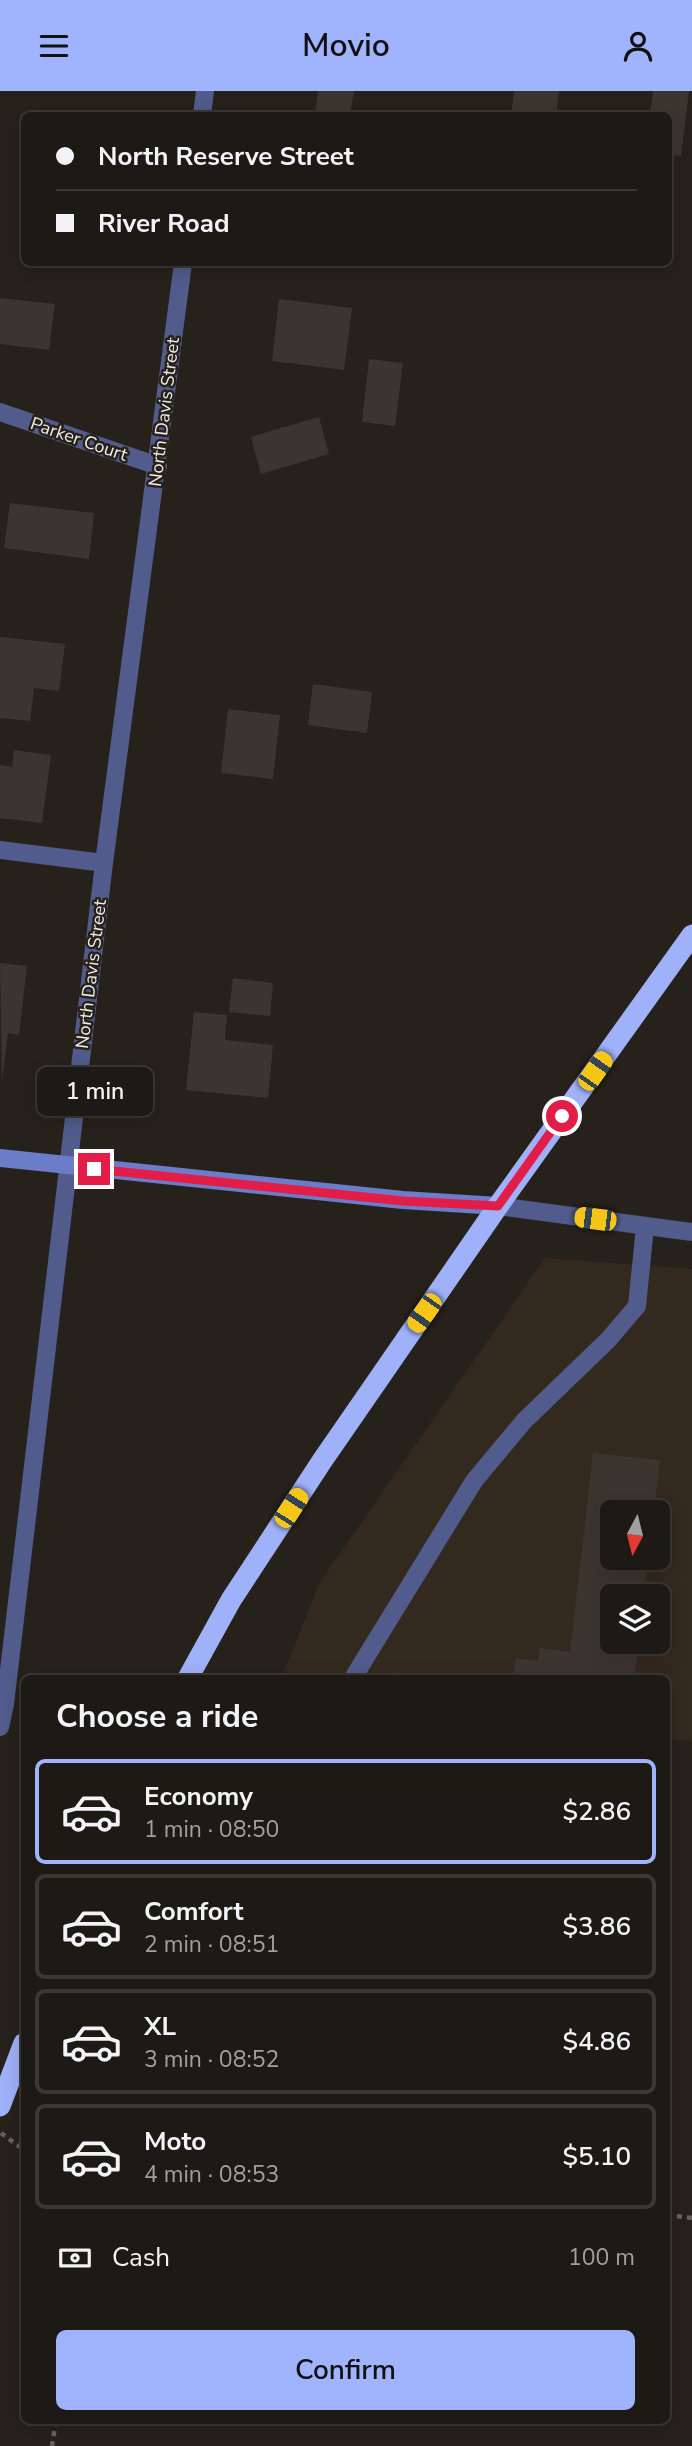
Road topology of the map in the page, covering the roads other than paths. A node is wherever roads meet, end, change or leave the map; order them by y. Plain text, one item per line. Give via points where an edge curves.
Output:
1 (205, 91) edge
2 (202, 112) edge
3 (183, 266) edge
4 (0, 412) edge
5 (158, 466) junction
6 (0, 850) edge
7 (104, 863) junction
8 (692, 935) edge
9 (0, 1158) edge
10 (69, 1166) junction
11 (498, 1206) junction
12 (645, 1227) junction
13 (692, 1232) edge
14 (190, 1675) edge
15 (355, 1675) edge
16 (0, 1727) edge
17 (21, 2051) edge
18 (0, 2106) edge

1 - 2 street
3 - 5 street, North Davis Street
4 - 5 street, Parker Court
5 - 7 street, North Davis Street
6 - 7 street
7 - 10 street, North Davis Street
8 - 11 highway
9 - 10 street
10 - 11 street via 403,1201
10 - 16 street, North Davis Street
11 - 12 street
11 - 14 highway via 230,1600
12 - 13 street
12 - 15 street via 637,1306 524,1422 474,1481
17 - 18 highway

